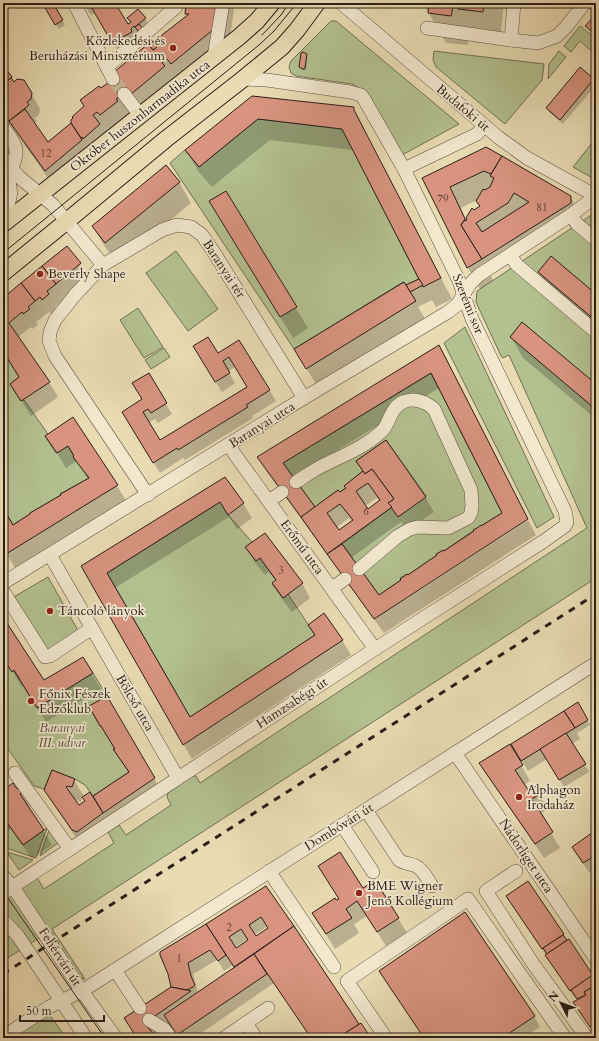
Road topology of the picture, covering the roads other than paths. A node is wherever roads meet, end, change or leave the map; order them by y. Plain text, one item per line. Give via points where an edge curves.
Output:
1 (74, 3) edge
2 (176, 3) edge
3 (223, 3) edge
4 (272, 3) edge
5 (317, 3) edge
6 (341, 3) edge
7 (514, 3) edge
8 (585, 3) edge
9 (427, 28) dead end
10 (510, 40) junction
11 (214, 57) junction
12 (243, 79) junction
13 (124, 94) tunnel mouth
14 (140, 115) junction
15 (484, 126) junction
16 (3, 127) edge
17 (3, 157) edge
18 (7, 169) edge
19 (404, 169) junction
20 (40, 194) junction
21 (596, 196) edge
22 (571, 215) junction
23 (3, 218) edge
24 (67, 221) junction
25 (3, 224) edge
26 (596, 240) edge
27 (511, 256) junction
28 (103, 265) junction
29 (3, 273) edge
30 (463, 294) junction
31 (596, 332) edge
32 (304, 398) junction
33 (229, 445) junction
34 (296, 482) dead end
35 (282, 492) dead end
36 (148, 494) junction
37 (269, 501) junction
38 (567, 518) joint
39 (50, 555) junction
40 (359, 569) dead end
41 (345, 579) dead end
42 (3, 583) edge
43 (332, 588) junction
44 (3, 591) edge
45 (92, 628) junction
46 (376, 649) junction
47 (596, 663) edge
48 (455, 753) junction
49 (15, 773) dead end
50 (178, 778) junction
51 (366, 810) junction
52 (342, 825) junction
53 (70, 849) junction
54 (516, 871) dead end
55 (269, 872) junction
56 (373, 872) dead end
57 (3, 876) edge
58 (432, 886) dead end
59 (8, 890) edge
60 (3, 920) edge
61 (596, 959) edge
62 (334, 967) dead end
63 (115, 970) junction
64 (82, 991) junction
65 (62, 1001) junction
66 (140, 1008) dead end
67 (268, 1008) dead end
68 (149, 1020) dead end
69 (246, 1023) junction
70 (3, 1037) edge
71 (86, 1038) edge
72 (116, 1038) edge
73 (171, 1038) edge
74 (224, 1038) edge
75 (256, 1038) edge
76 (386, 1038) edge
77 (564, 1038) edge
78 (587, 1038) edge

1 - 2 street via 105,67 176,7
3 - 11 street
4 - 11 main road, Október huszonharmadika utca via 257,21
5 - 12 main road via 282,47
6 - 15 street, Budafoki út
7 - 10 street
8 - 10 street via 557,36 538,42
9 - 10 street
11 - 14 main road, Október huszonharmadika utca
12 - 19 street, Szerémi sor via 267,80 360,95
12 - 24 main road
13 - 14 street
14 - 20 main road, Október huszonharmadika utca
15 - 19 street via 477,134
15 - 21 street, Budafoki út via 527,158
16 - 18 street via 16,149 16,159
17 - 18 street
18 - 20 street
18 - 23 street via 12,191
19 - 30 street, Szerémi sor via 460,281
20 - 24 street
20 - 25 main road, Október huszonharmadika utca
21 - 22 street, Baranyai utca
22 - 26 street via 577,224
22 - 27 street, Baranyai utca
24 - 28 street
24 - 29 main road
27 - 30 street, Baranyai utca via 480,275
27 - 31 street via 516,264
28 - 32 street, Baranyai tér via 162,230 177,225 191,227 202,235 215,254
28 - 36 street, Baranyai tér via 55,320 49,341 55,356
30 - 32 street, Baranyai utca via 448,312
30 - 38 street, Szerémi sor
32 - 33 street, Baranyai utca
33 - 36 street, Baranyai utca
33 - 37 street, Erőmű utca
34 - 40 street via 366,443 383,430 390,415 403,402 412,400 426,403 434,409 471,490 471,513 468,518 448,528 410,529
35 - 37 street
36 - 39 street, Baranyai utca
37 - 43 street, Erőmű utca
38 - 46 street, Hamzsabégi út via 565,526 544,541
39 - 42 street, Baranyai utca
39 - 45 street, Bölcső utca
41 - 43 street
43 - 46 street, Erőmű utca
44 - 45 street via 45,657
45 - 50 street, Bölcső utca
46 - 50 street, Hamzsabégi út
47 - 48 street, Dombóvári út
48 - 51 street, Dombóvári út
48 - 61 street, Nádorliget utca
49 - 53 street
50 - 53 street, Hamzsabégi út
51 - 52 street, Dombóvári út
51 - 58 street via 399,860 419,868
52 - 55 street, Dombóvári út
52 - 56 street
53 - 59 street, Hamzsabégi út
54 - 78 street via 486,891 534,965
55 - 62 street
55 - 63 street, Dombóvári út
57 - 59 street, Fehérvári út
59 - 64 street, Fehérvári út
60 - 65 street, Fehérvári út via 18,936
63 - 64 street, Dombóvári út
63 - 66 street
64 - 65 street, Dombóvári út
64 - 72 street, Fehérvári út
65 - 70 street, Dombóvári út
65 - 71 street, Fehérvári út
67 - 69 street
68 - 73 street via 164,1029
69 - 74 street
69 - 75 street
76 - 77 street via 347,981 468,899

